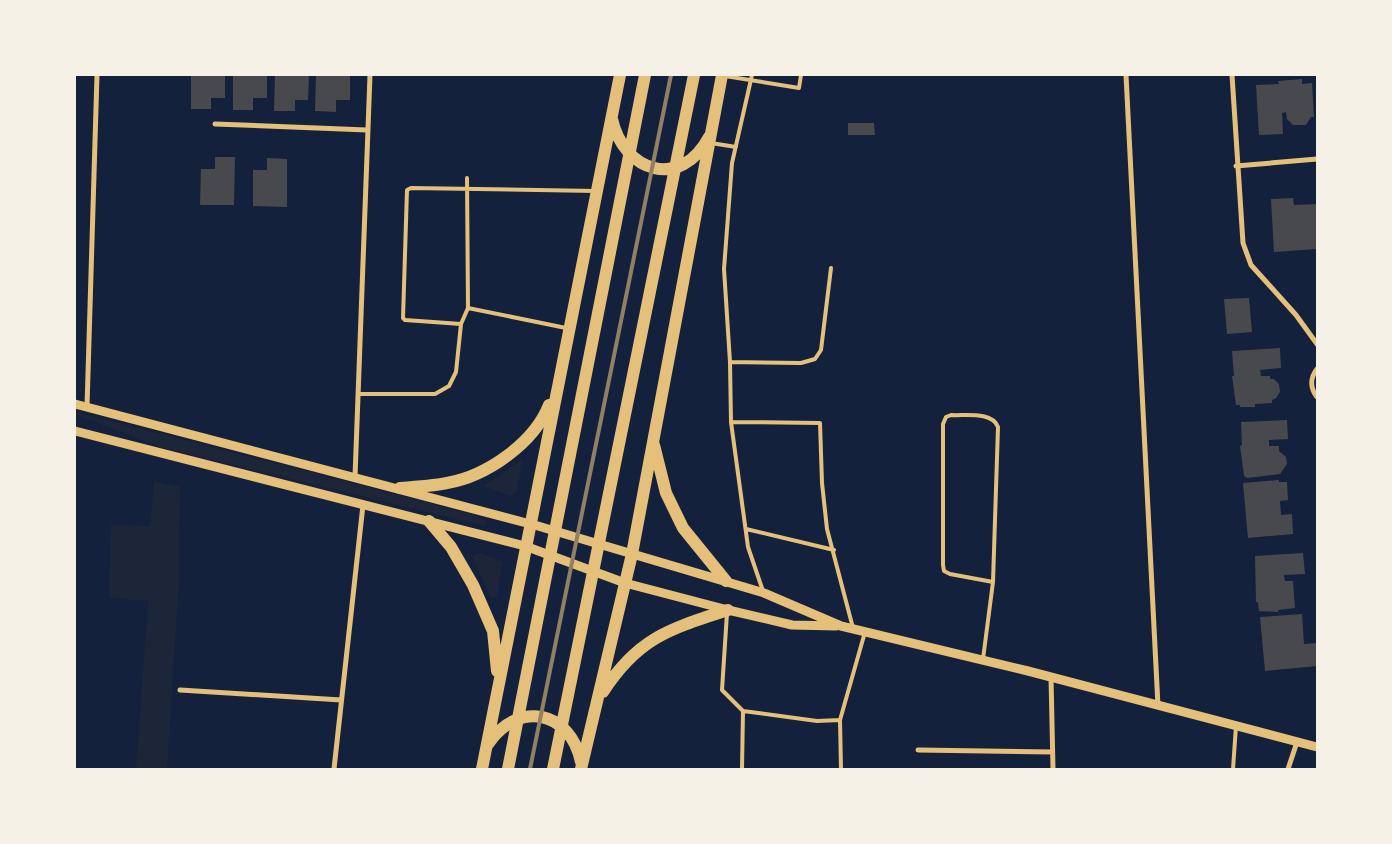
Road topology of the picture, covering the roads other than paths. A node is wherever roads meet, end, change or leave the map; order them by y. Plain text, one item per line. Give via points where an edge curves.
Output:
1 (97, 75) edge
2 (370, 75) edge
3 (620, 75) edge
4 (645, 75) edge
5 (694, 75) edge
6 (722, 75) edge
7 (752, 75) edge
8 (801, 75) edge
9 (1126, 75) edge
10 (1232, 75) edge
11 (751, 81) junction
12 (612, 116) junction
13 (215, 124) dead end
14 (713, 129) junction
15 (368, 130) junction
16 (710, 143) junction
17 (736, 147) junction
18 (1317, 159) edge
19 (1236, 166) junction
20 (466, 178) dead end
21 (465, 188) junction
22 (597, 191) junction
23 (831, 268) dead end
24 (468, 308) junction
25 (461, 324) junction
26 (570, 329) junction
27 (1317, 344) edge
28 (730, 362) junction
29 (1317, 369) edge
30 (562, 371) junction
31 (358, 394) junction
32 (1316, 397) edge
33 (75, 404) edge
34 (87, 407) junction
35 (731, 422) junction
36 (75, 431) edge
37 (652, 440) junction
38 (355, 477) junction
39 (400, 488) junction
40 (363, 505) junction
41 (429, 522) junction
42 (529, 523) junction
43 (746, 529) junction
44 (525, 546) junction
45 (834, 550) junction
46 (632, 554) junction
47 (726, 581) junction
48 (994, 582) junction
49 (625, 583) junction
50 (764, 593) junction
51 (728, 610) junction
52 (841, 626) junction
53 (853, 628) junction
54 (865, 631) junction
55 (983, 660) junction
56 (1051, 678) junction
57 (499, 683) junction
58 (180, 690) dead end
59 (341, 700) junction
60 (597, 700) junction
61 (1158, 706) junction
62 (743, 711) junction
63 (840, 720) junction
64 (1236, 726) junction
65 (1297, 742) junction
66 (486, 748) junction
67 (1317, 748) edge
68 (918, 750) dead end
69 (1052, 752) junction
70 (581, 767) edge
71 (334, 769) edge
72 (482, 769) edge
73 (508, 769) edge
74 (554, 769) edge
75 (742, 769) edge
76 (841, 769) edge
77 (1054, 769) edge
78 (1234, 769) edge
79 (1288, 769) edge

1 - 34 street
2 - 15 street
3 - 12 main road
4 - 73 main road
5 - 74 main road
6 - 11 lane
6 - 14 main road
7 - 11 lane
8 - 11 lane via 799,88
9 - 61 street
10 - 19 street
11 - 17 lane
12 - 14 main road via 615,132 630,156 642,165 656,169 671,169 685,164 697,155
12 - 22 main road
13 - 15 street
14 - 16 main road
15 - 31 street
16 - 17 lane
16 - 37 main road
17 - 28 lane via 724,269
18 - 19 street
19 - 27 street via 1243,243 1251,265
20 - 21 lane
21 - 22 lane
21 - 24 lane
21 - 25 lane via 411,188 406,192 402,296 405,320
22 - 26 main road
23 - 28 lane via 822,350 814,360 801,363
24 - 25 lane
24 - 26 lane
25 - 31 lane via 456,372 449,386 435,394
26 - 30 main road
28 - 35 lane
29 - 32 street via 1312,379
30 - 39 main road via 544,418 524,444 485,469 449,483
30 - 42 main road
31 - 38 street
33 - 34 street
34 - 38 street
35 - 43 lane
35 - 45 lane via 820,423 827,529
36 - 40 street
37 - 46 main road
37 - 47 main road via 666,493 683,528
38 - 39 street
39 - 42 street
40 - 41 street
40 - 59 street
41 - 44 street
41 - 57 main road via 451,547 473,585 492,631
42 - 44 main road
42 - 46 street
43 - 45 lane
43 - 50 lane via 748,547
44 - 49 street
44 - 57 main road
45 - 53 lane
46 - 47 street
46 - 49 main road
47 - 50 street
48 - 48 lane via 998,427 989,417 950,415 943,424 944,571
48 - 55 lane
49 - 51 street
49 - 60 main road
50 - 52 street
51 - 52 street via 792,625
51 - 60 main road via 660,634 619,667
51 - 62 lane via 722,690
52 - 53 street
53 - 54 street
54 - 55 street
54 - 63 lane
55 - 56 street
56 - 61 street
56 - 69 street
57 - 66 main road
58 - 59 street
59 - 71 street
60 - 70 main road
61 - 64 street
62 - 63 lane via 818,721
62 - 75 lane
63 - 76 lane
64 - 65 street
64 - 78 lane
65 - 67 street
65 - 79 street
66 - 70 main road via 496,733 509,723 525,717 542,717 558,723 571,734 578,748
66 - 72 main road
68 - 69 street
69 - 77 street

